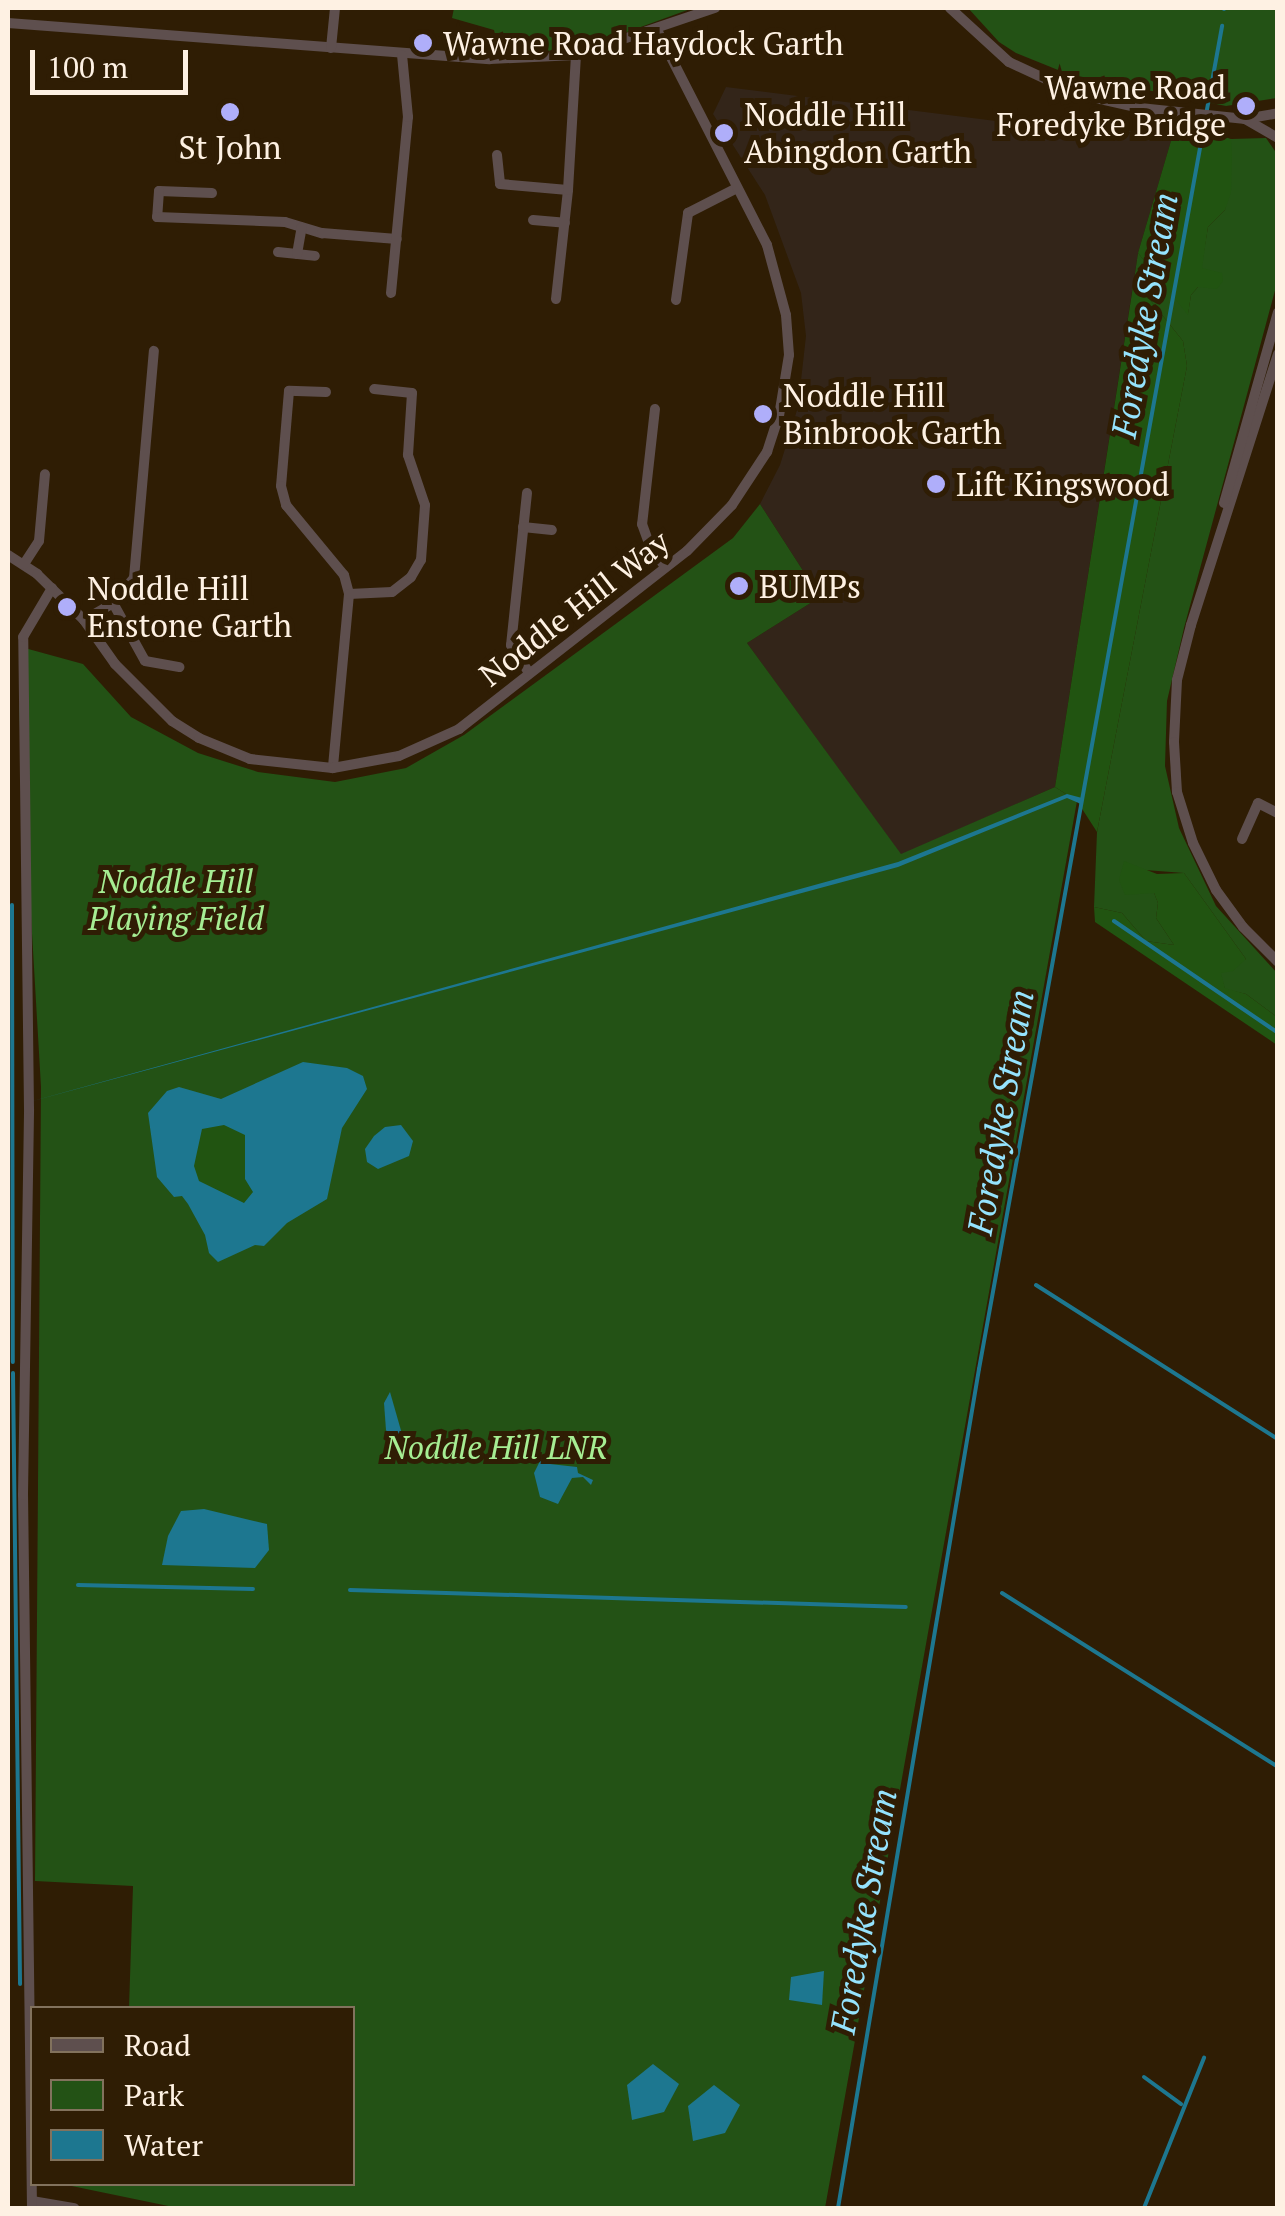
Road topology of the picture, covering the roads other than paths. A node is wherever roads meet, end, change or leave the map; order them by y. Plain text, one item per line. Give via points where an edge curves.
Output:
1 (334, 8) edge
2 (716, 8) edge
3 (950, 8) edge
4 (8, 24) edge
5 (657, 30) junction
6 (331, 48) junction
7 (576, 54) junction
8 (402, 55) junction
9 (1278, 113) edge
10 (1245, 120) junction
11 (1278, 138) edge
12 (498, 155) dead end
13 (737, 188) junction
14 (568, 190) junction
15 (212, 193) dead end
16 (532, 220) dead end
17 (565, 223) junction
18 (302, 227) junction
19 (397, 239) junction
20 (278, 252) dead end
21 (297, 254) junction
22 (315, 256) dead end
23 (391, 292) dead end
24 (556, 299) dead end
25 (676, 300) dead end
26 (1278, 312) edge
27 (1274, 334) edge
28 (154, 350) dead end
29 (1278, 354) edge
30 (374, 389) dead end
31 (326, 392) dead end
32 (655, 409) dead end
33 (46, 474) dead end
34 (527, 493) dead end
35 (523, 527) junction
36 (552, 530) dead end
37 (1213, 552) junction
38 (8, 554) edge
39 (24, 564) junction
40 (665, 567) junction
41 (52, 588) junction
42 (349, 594) junction
43 (112, 603) junction
44 (84, 620) junction
45 (179, 667) dead end
46 (529, 674) junction
47 (333, 768) junction
48 (1278, 813) edge
49 (1242, 839) dead end
50 (1278, 962) edge
51 (30, 2047) edge
52 (32, 2205) edge
53 (74, 2208) edge

1 - 6 street
2 - 5 street
3 - 10 street via 1009,62 1066,90 1140,108
4 - 6 street
5 - 7 street
5 - 13 street, Noddle Hill Way
6 - 8 street
7 - 8 street
7 - 14 street
8 - 19 street via 408,117
9 - 10 street
10 - 11 street
12 - 14 street via 500,184
13 - 25 street via 688,214
13 - 40 street, Noddle Hill Way via 778,276 786,315 786,383 766,452 732,505
14 - 17 street
15 - 18 street via 159,191 157,217
16 - 17 street
17 - 24 street
18 - 19 street
18 - 21 street
19 - 23 street
20 - 21 street
21 - 22 street
26 - 27 street
27 - 37 street
28 - 43 street via 134,578
29 - 37 street
30 - 42 street via 412,393 408,455 425,505 421,560 392,592
31 - 42 street via 289,391 281,493 336,563
32 - 40 street via 642,524
33 - 39 street via 39,541
34 - 35 street
35 - 36 street
35 - 46 street via 510,644
37 - 50 street via 1177,680 1177,792 1216,890
38 - 39 street, Noddle Hill Way
39 - 41 street, Noddle Hill Way
40 - 46 street, Noddle Hill Way
41 - 44 street, Noddle Hill Way
41 - 51 street via 24,636
42 - 47 street
43 - 44 street
43 - 45 street via 145,662
44 - 47 street, Noddle Hill Way via 148,701 199,738 250,758
46 - 47 street, Noddle Hill Way via 459,729 399,756
48 - 49 street via 1258,803
52 - 53 street

